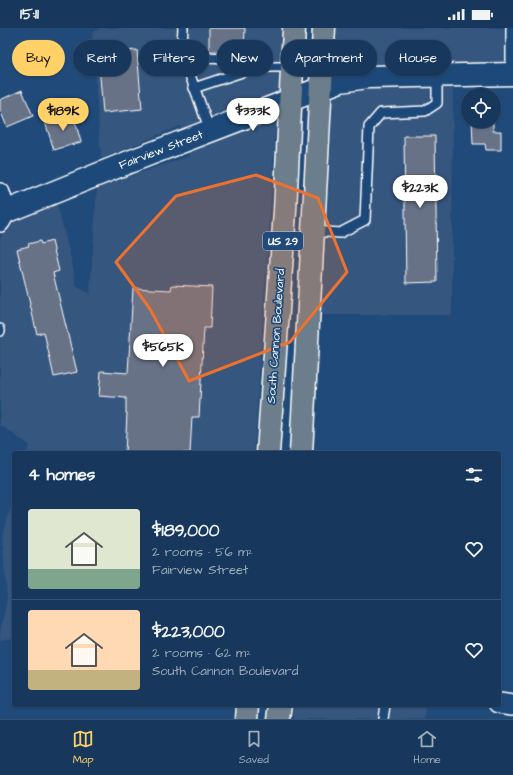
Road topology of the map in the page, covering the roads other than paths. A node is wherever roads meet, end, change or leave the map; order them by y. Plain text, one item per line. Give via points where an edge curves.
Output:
1 (183, 28) edge
2 (294, 28) edge
3 (324, 28) edge
4 (511, 28) edge
5 (182, 40) edge
6 (293, 40) edge
7 (512, 74) edge
8 (190, 76) edge
9 (230, 76) edge
10 (292, 76) edge
11 (437, 76) joint
12 (451, 76) edge
13 (194, 88) junction
14 (321, 88) junction
15 (291, 100) junction
16 (210, 131) junction
17 (1, 210) edge
18 (313, 231) junction
19 (268, 451) edge
20 (300, 451) edge
21 (501, 703) edge
22 (513, 705) edge
23 (248, 707) edge
24 (281, 707) edge
25 (385, 707) edge
26 (247, 719) edge
27 (280, 719) edge
28 (383, 719) edge

1 - 5 lane
2 - 6 main road, South Cannon Boulevard / US 29
3 - 14 main road, US 29
4 - 7 lane
7 - 12 street, Fairview Street
8 - 13 lane
9 - 13 lane
10 - 15 main road, South Cannon Boulevard / US 29
11 - 14 street, Fairview Street via 368,77 340,81
11 - 18 lane via 437,103 425,112 381,113 369,127 365,220 340,233
13 - 16 lane
14 - 15 street, Fairview Street
14 - 18 main road, US 29
15 - 16 street, Fairview Street
15 - 19 main road, South Cannon Boulevard / US 29
16 - 17 street, Fairview Street
18 - 20 main road, US 29
21 - 22 street
23 - 26 main road
24 - 27 main road
25 - 28 lane

